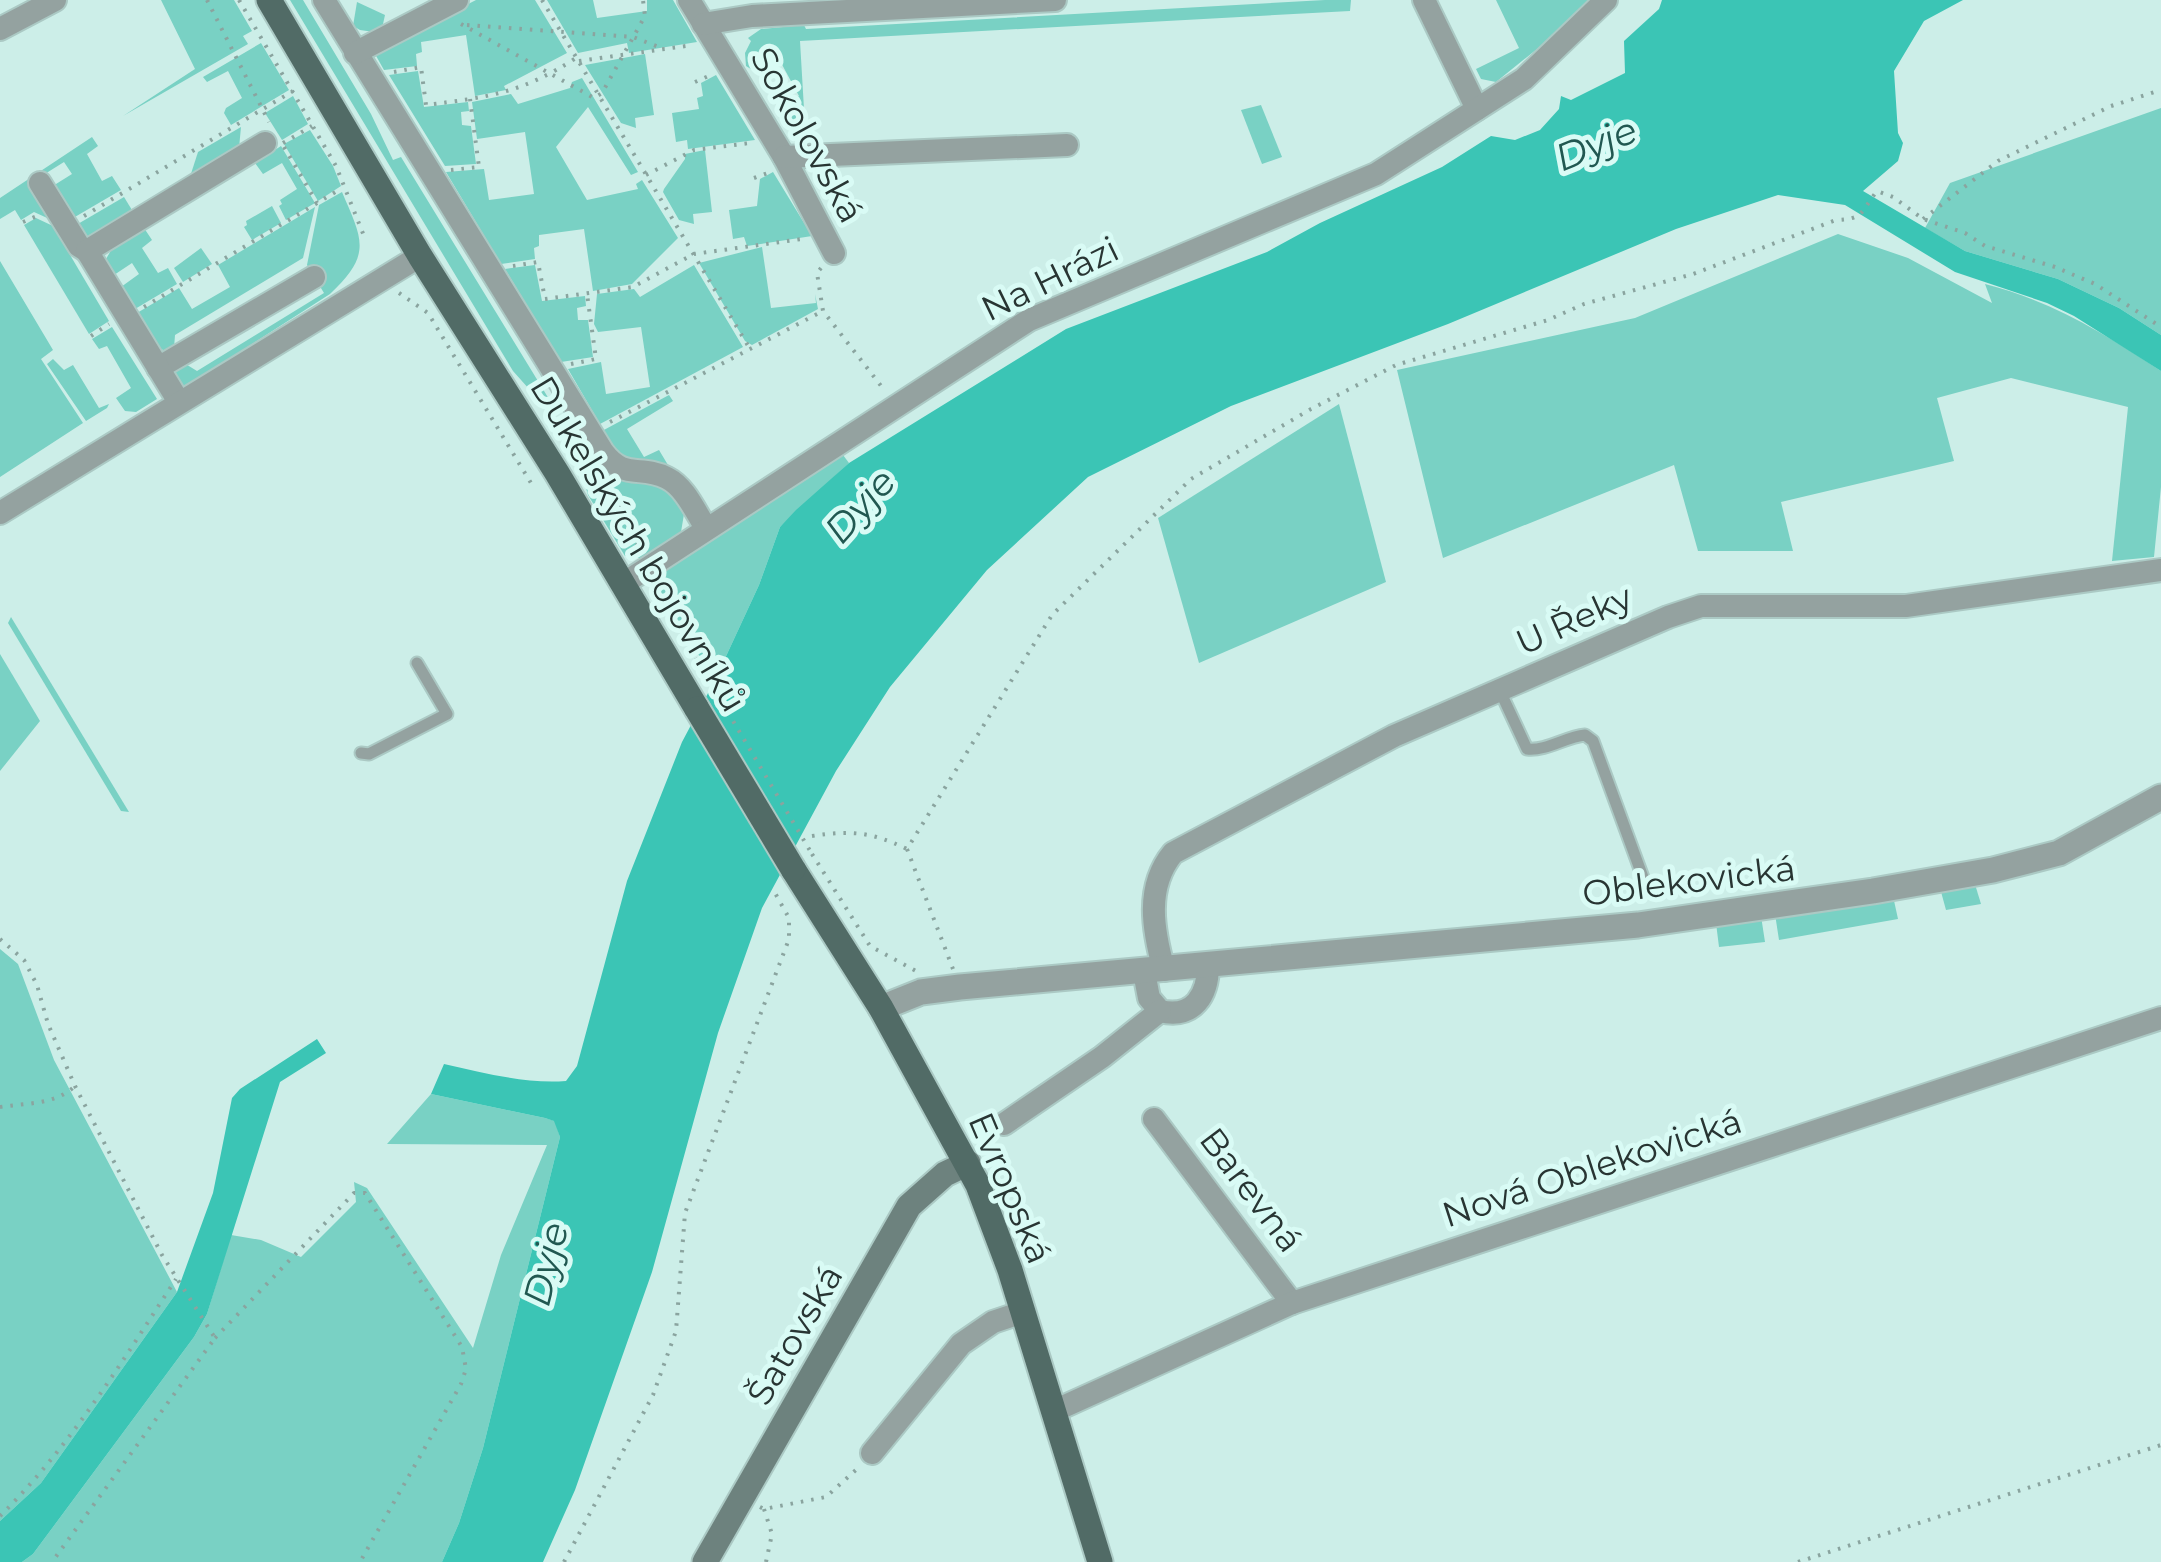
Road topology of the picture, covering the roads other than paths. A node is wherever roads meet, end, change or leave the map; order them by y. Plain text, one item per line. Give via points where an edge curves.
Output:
1 (55, 0) edge
2 (268, 0) edge
3 (324, 0) edge
4 (457, 0) edge
5 (689, 0) edge
6 (1055, 0) edge
7 (1424, 0) edge
8 (1606, 0) edge
9 (0, 29) edge
10 (703, 34) junction
11 (355, 53) junction
12 (1477, 109) junction
13 (274, 137) road end
14 (1067, 145) dead end
15 (780, 163) junction
16 (40, 183) dead end
17 (825, 245) road end
18 (88, 251) junction
19 (420, 256) junction
20 (314, 277) dead end
21 (158, 368) junction
22 (179, 402) junction
23 (0, 513) edge
24 (706, 528) junction
25 (2161, 570) edge
26 (623, 584) junction
27 (418, 663) dead end
28 (1500, 692) junction
29 (361, 753) dead end
30 (2161, 798) edge
31 (803, 862) joint
32 (1648, 891) dead end
33 (1208, 964) junction
34 (1154, 971) junction
35 (882, 1008) junction
36 (1160, 1010) junction
37 (2161, 1018) edge
38 (1154, 1119) dead end
39 (1004, 1124) dead end
40 (968, 1164) junction
41 (1292, 1303) junction
42 (1023, 1312) junction
43 (1054, 1411) junction
44 (872, 1453) road end
45 (705, 1562) edge
46 (1100, 1562) edge

1 - 9 street
2 - 19 main road, Dukelských bojovníků
3 - 11 street, Dukelských bojovníků
4 - 11 street
5 - 10 street, Sokolovská
6 - 10 street via 752,16
7 - 12 street
8 - 12 street, Na Hrázi via 1543,64
10 - 15 street, Sokolovská
11 - 24 street, Dukelských bojovníků via 610,461 629,472 668,478
12 - 24 street, Na Hrázi via 1376,174 1030,320
13 - 18 street
14 - 15 street
15 - 17 street, Sokolovská
16 - 18 street
18 - 21 street via 120,320
19 - 22 street
19 - 26 main road, Dukelských bojovníků
20 - 21 street
21 - 22 street
22 - 23 street
24 - 26 street, Na Hrázi
25 - 28 street, U Řeky via 1906,606 1701,606
26 - 31 main road, Dukelských bojovníků, bridge via 697,709
27 - 29 lane via 447,714
28 - 32 lane via 1527,749 1576,736 1593,741
28 - 34 street, U Řeky via 1394,736 1173,853 1152,912
30 - 33 street, Oblekovická via 2059,852 1993,870 1638,926
31 - 35 main road, Evropská
33 - 34 street, Oblekovická
33 - 36 street via 1202,1001 1188,1010
34 - 35 street, Oblekovická via 921,992
34 - 36 street via 1150,998
35 - 40 main road, Evropská
36 - 39 street
37 - 41 street, Nová Oblekovická
38 - 41 street, Barevná
40 - 42 main road, Evropská
40 - 45 main road, Šatovská via 945,1174 909,1206 754,1502
41 - 43 street, Nová Oblekovická
42 - 43 main road, Evropská
42 - 44 street via 961,1344
43 - 46 main road, Evropská

